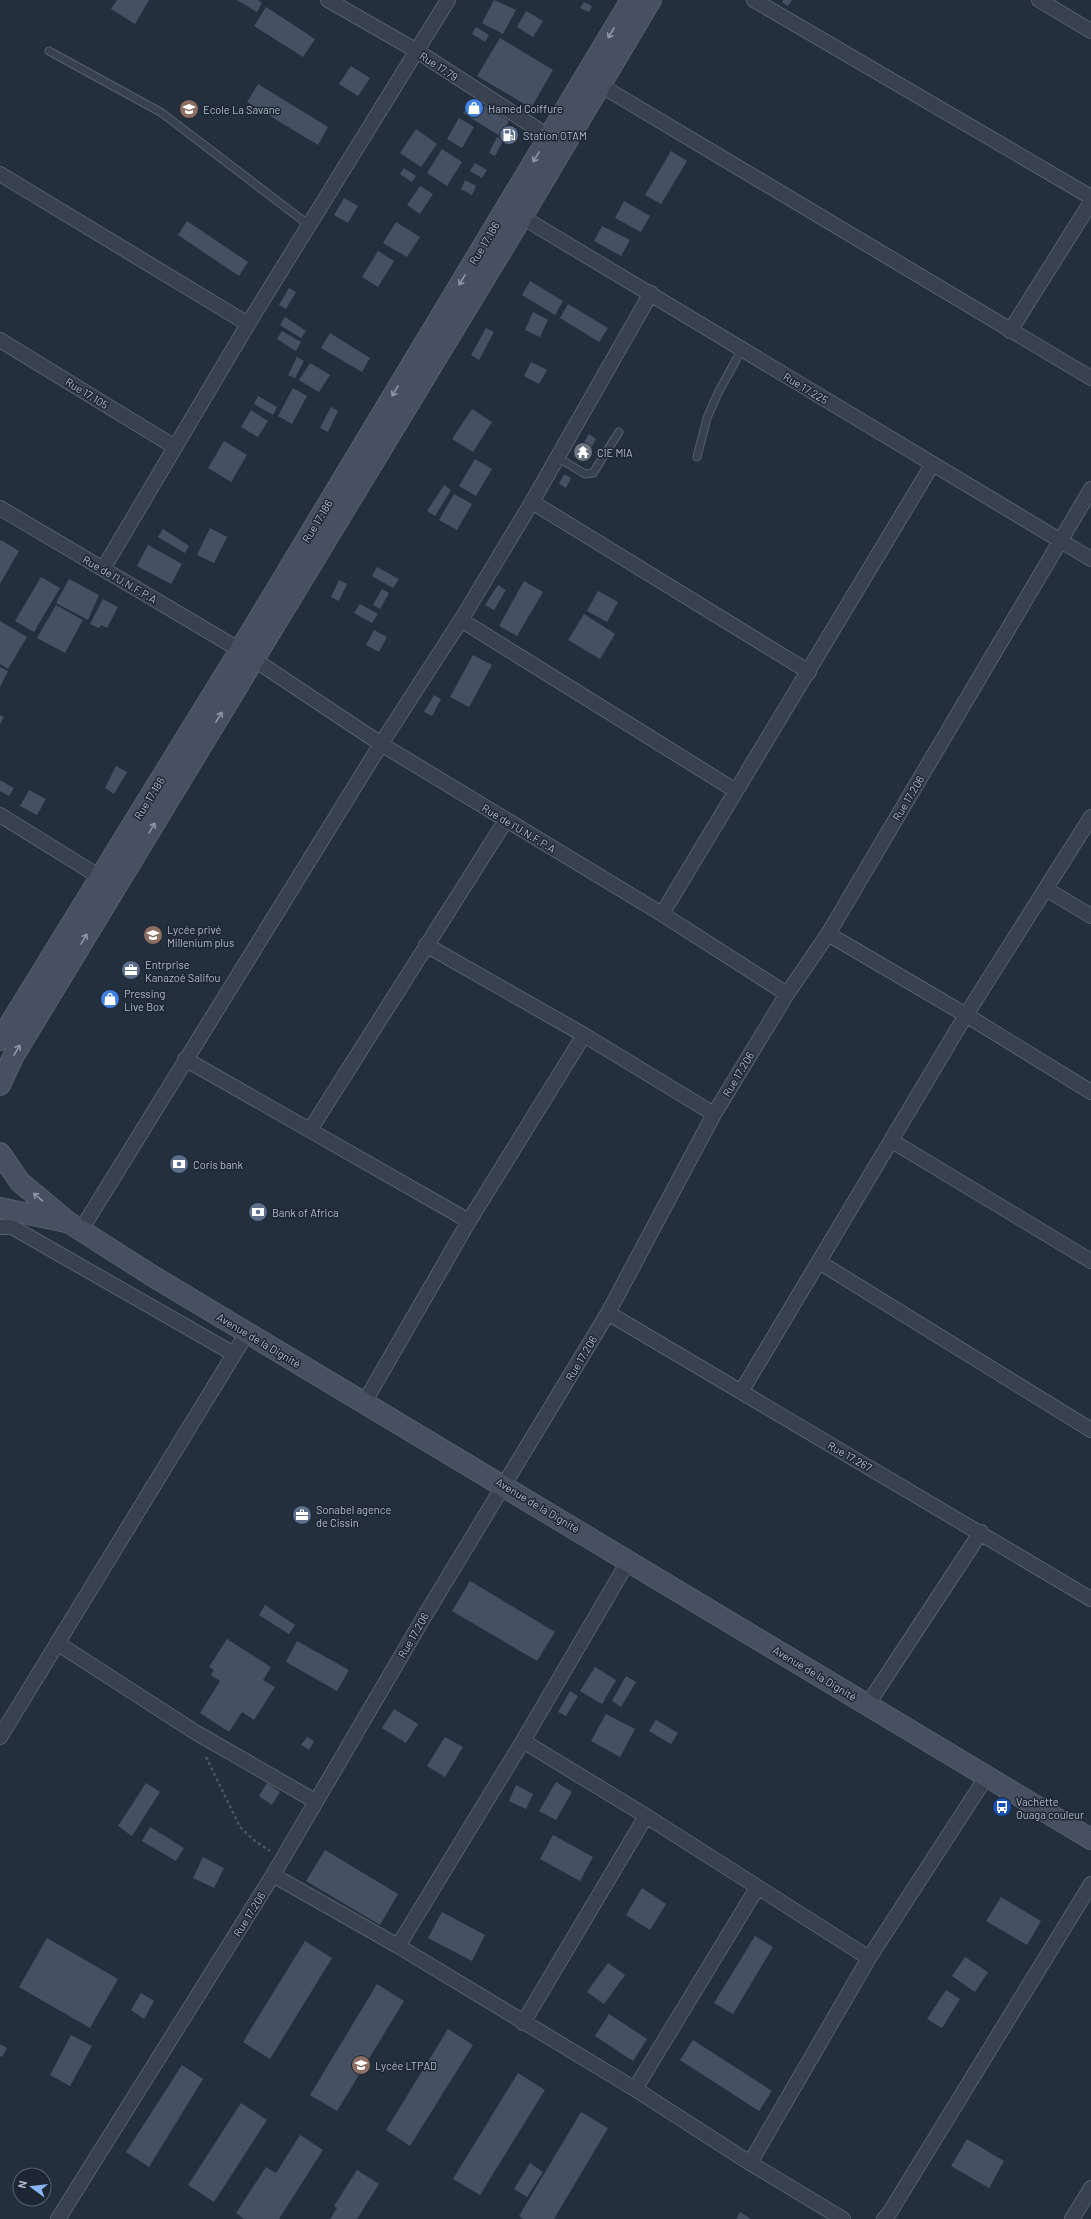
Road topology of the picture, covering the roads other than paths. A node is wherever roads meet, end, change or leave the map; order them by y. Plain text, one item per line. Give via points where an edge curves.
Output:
1 (328, 0) edge
2 (448, 0) edge
3 (631, 0) edge
4 (651, 0) edge
5 (754, 0) edge
6 (1039, 0) edge
7 (1091, 31) edge
8 (417, 51) junction
9 (49, 52) dead end
10 (600, 85) junction
11 (548, 136) junction
12 (0, 174) edge
13 (1091, 197) edge
14 (1091, 202) edge
15 (522, 217) junction
16 (310, 226) junction
17 (651, 293) junction
18 (248, 324) junction
19 (1010, 331) junction
20 (0, 340) edge
21 (742, 349) junction
22 (1091, 378) edge
23 (618, 432) dead end
24 (174, 447) junction
25 (697, 457) dead end
26 (557, 458) junction
27 (932, 465) junction
28 (1091, 489) edge
29 (532, 502) junction
30 (0, 508) edge
31 (1060, 541) junction
32 (1091, 560) edge
33 (103, 569) junction
34 (462, 620) junction
35 (247, 654) junction
36 (809, 672) junction
37 (381, 744) junction
38 (736, 791) junction
39 (0, 815) edge
40 (1091, 817) edge
41 (506, 820) junction
42 (100, 878) junction
43 (1046, 889) junction
44 (662, 914) junction
45 (1091, 916) edge
46 (828, 934) junction
47 (426, 945) junction
48 (787, 994) junction
49 (966, 1015) junction
50 (584, 1035) junction
51 (0, 1040) edge
52 (184, 1060) junction
53 (0, 1085) edge
54 (1091, 1092) edge
55 (714, 1114) junction
56 (310, 1130) junction
57 (892, 1141) junction
58 (0, 1153) edge
59 (0, 1208) edge
60 (469, 1221) junction
61 (74, 1226) junction
62 (0, 1227) edge
63 (1091, 1261) edge
64 (820, 1262) junction
65 (608, 1313) junction
66 (247, 1333) junction
67 (234, 1354) junction
68 (741, 1392) junction
69 (364, 1402) junction
70 (1091, 1430) edge
71 (504, 1485) junction
72 (981, 1532) junction
73 (629, 1560) junction
74 (1091, 1599) edge
75 (57, 1643) junction
76 (868, 1704) junction
77 (0, 1736) edge
78 (523, 1741) junction
79 (987, 1776) junction
80 (315, 1801) junction
81 (646, 1816) junction
82 (1091, 1839) edge
83 (273, 1876) junction
84 (1091, 1884) edge
85 (757, 1888) junction
86 (398, 1946) junction
87 (869, 1958) junction
88 (523, 2023) junction
89 (635, 2089) junction
90 (750, 2163) junction
91 (1091, 2188) edge
92 (58, 2219) edge
93 (843, 2219) edge
94 (884, 2219) edge
95 (1072, 2219) edge

1 - 8 street, Rue 17.79
2 - 8 street
3 -> 11 main road, Rue 17.186
4 - 10 main road
5 - 13 street
6 - 7 street
8 - 11 street, Rue 17.79
8 - 16 street
9 - 16 lane via 162,113
10 - 15 main road
10 - 19 street
11 -> 35 main road, Rue 17.186
12 - 18 street
14 - 19 street
15 - 17 street, Rue 17.225
15 - 35 main road
16 - 18 street
17 - 21 street, Rue 17.225
17 - 26 street
18 - 24 street
19 - 22 street
20 - 24 street, Rue 17.105
21 - 25 lane via 707,418
21 - 27 street, Rue 17.225
23 - 26 lane via 594,473 585,474
24 - 33 street
26 - 29 street
27 - 31 street, Rue 17.225
27 - 36 street
28 - 31 street, Rue 17.206
29 - 34 street
29 - 36 street
30 - 33 street, Rue de l'U.N.F.P.A
31 - 32 street, Rue 17.225
31 - 46 street, Rue 17.206
33 - 35 street, Rue de l'U.N.F.P.A
34 - 37 street
34 - 38 street
35 - 37 street, Rue de l'U.N.F.P.A
35 - 42 main road, Rue 17.186
53 -> 35 main road via 13,1057
36 - 38 street
37 - 41 street, Rue de l'U.N.F.P.A
37 - 52 street
38 - 44 street
39 - 42 street
40 - 43 street
41 - 44 street, Rue de l'U.N.F.P.A
41 - 47 street
42 - 51 main road, Rue 17.186
43 - 45 street
43 - 49 street
44 - 48 street, Rue de l'U.N.F.P.A
46 - 48 street, Rue 17.206
46 - 49 street
47 - 50 street
47 - 56 street
48 - 55 street, Rue 17.206
49 - 54 street
49 - 57 street
50 - 55 street
50 - 60 street
52 - 56 street
52 - 61 street
55 - 65 street, Rue 17.206
56 - 60 street
57 - 63 street
57 - 64 street
61 -> 58 main road, Avenue de la Dignité via 20,1182
59 - 61 main road
60 - 69 street
61 - 66 main road, Avenue de la Dignité
62 - 67 street via 12,1227
64 - 68 street
64 - 70 street
65 - 68 street, Rue 17.267
65 - 71 street, Rue 17.206
66 - 67 street
66 - 69 main road, Avenue de la Dignité
67 - 75 street
68 - 72 street, Rue 17.267
69 - 71 main road, Avenue de la Dignité
71 - 73 main road, Avenue de la Dignité
71 - 80 street, Rue 17.206
72 - 74 street, Rue 17.267
72 - 76 street
73 - 76 main road, Avenue de la Dignité
73 - 78 street
75 - 77 street
75 - 80 street via 196,1732
76 - 79 main road, Avenue de la Dignité
78 - 81 street
78 - 86 street
79 - 82 main road, Avenue de la Dignité
79 - 87 street
80 - 83 street, Rue 17.206
81 - 85 street
81 - 88 street
83 - 86 street
83 - 92 street, Rue 17.206
84 - 94 street
85 - 87 street
85 - 89 street
86 - 88 street
87 - 90 street
88 - 89 street
89 - 90 street
90 - 93 street
91 - 95 street

